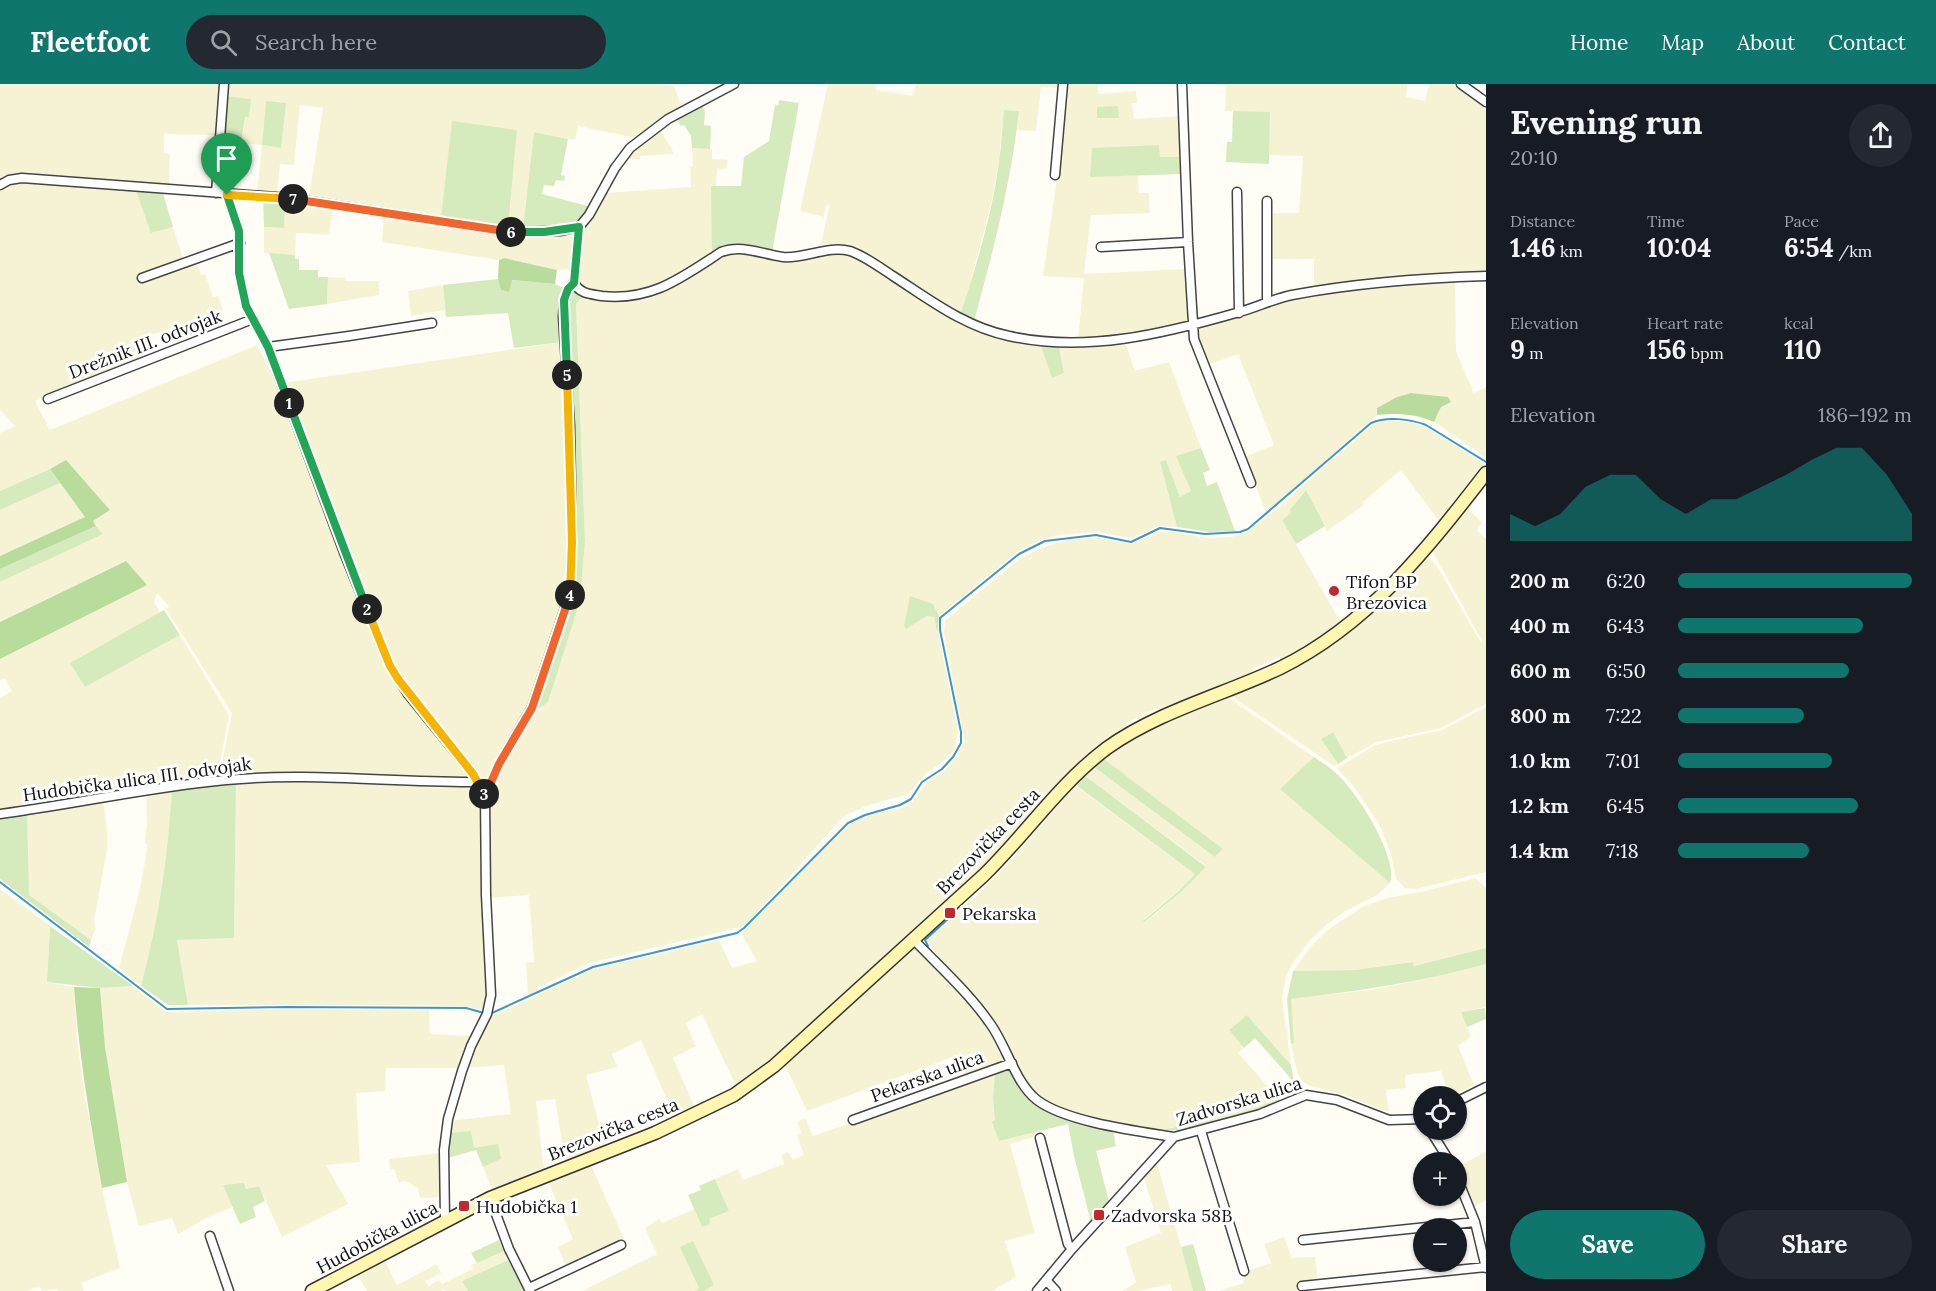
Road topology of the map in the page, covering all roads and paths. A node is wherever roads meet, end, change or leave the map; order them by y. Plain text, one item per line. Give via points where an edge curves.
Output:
1 (224, 84) edge
2 (735, 84) edge
3 (1063, 84) edge
4 (1182, 84) edge
5 (1461, 84) edge
6 (1486, 102) edge
7 (1055, 175) dead end
8 (0, 185) edge
9 (1237, 192) dead end
10 (216, 193) junction
11 (227, 195) junction
12 (1267, 201) dead end
13 (579, 227) junction
14 (1188, 242) junction
15 (240, 243) junction
16 (1101, 247) dead end
17 (1486, 276) edge
18 (141, 278) dead end
19 (574, 283) junction
20 (1267, 302) junction
21 (1239, 313) junction
22 (253, 319) junction
23 (432, 323) dead end
24 (1192, 325) junction
25 (268, 347) junction
26 (48, 399) dead end
27 (1486, 473) edge
28 (1251, 483) dead end
29 (478, 782) junction
30 (485, 796) junction
31 (0, 814) edge
32 (914, 940) junction
33 (1012, 1063) junction
34 (1486, 1087) edge
35 (1467, 1096) edge
36 (1413, 1119) edge
37 (853, 1120) dead end
38 (1201, 1131) junction
39 (1174, 1137) junction
40 (1040, 1138) dead end
41 (490, 1198) junction
42 (1467, 1202) edge
43 (445, 1220) junction
44 (1475, 1222) junction
45 (210, 1236) dead end
46 (1303, 1240) dead end
47 (621, 1245) dead end
48 (1072, 1249) junction
49 (1486, 1267) edge
50 (1244, 1271) dead end
51 (1046, 1280) junction
52 (1302, 1286) dead end
53 (530, 1289) edge
54 (229, 1291) edge
55 (312, 1291) edge
56 (1038, 1291) edge
57 (1056, 1291) edge

1 - 10 street
2 - 13 street via 668,119 638,141 623,156
3 - 7 street
4 - 14 street
5 - 6 street
8 - 10 street via 22,178
9 - 21 street
10 - 11 street
11 - 13 street via 289,198 509,232
11 - 15 street
12 - 20 street
13 - 19 street
14 - 16 street
14 - 24 street
15 - 18 street
15 - 22 street via 242,291
17 - 20 street via 1347,287
19 - 24 street via 581,292 632,296 668,286 729,249 785,257 844,250 861,256 945,311 1008,336 1104,342
19 - 30 street via 564,300 563,317 570,449 570,593 532,708
20 - 21 street
21 - 24 street
22 - 25 street
22 - 26 street, Drežnik III. odvojak
23 - 25 street
24 - 28 street via 1194,339
25 - 29 street via 390,666
27 - 32 main road, Brezovička cesta via 1423,553 1354,619 1287,664 1165,716 1108,748 1073,778 1007,852
29 - 30 street
29 - 31 street, Hudobička ulica III. odvojak via 226,780
30 - 43 street via 491,995 448,1119 444,1150
32 - 33 street, Pekarska ulica via 989,1021
32 - 41 main road, Brezovička cesta via 774,1066 734,1095 655,1133
33 - 37 street, Pekarska ulica
33 - 39 street, Pekarska ulica via 1031,1095 1043,1104 1109,1126
34 - 35 street
36 - 38 street, Zadvorska ulica via 1389,1120 1337,1100 1306,1095 1260,1114
38 - 39 street, Zadvorska ulica
38 - 50 street
39 - 48 street, Zadvorska ulica
40 - 48 street
41 - 43 main road, Hudobička ulica
41 - 53 street via 501,1231
42 - 44 street
43 - 55 main road, Hudobička ulica
44 - 46 street
44 - 49 street
45 - 54 street
47 - 53 street
48 - 51 street, Zadvorska ulica
49 - 52 street
51 - 56 street, Zadvorska ulica
51 - 57 street

